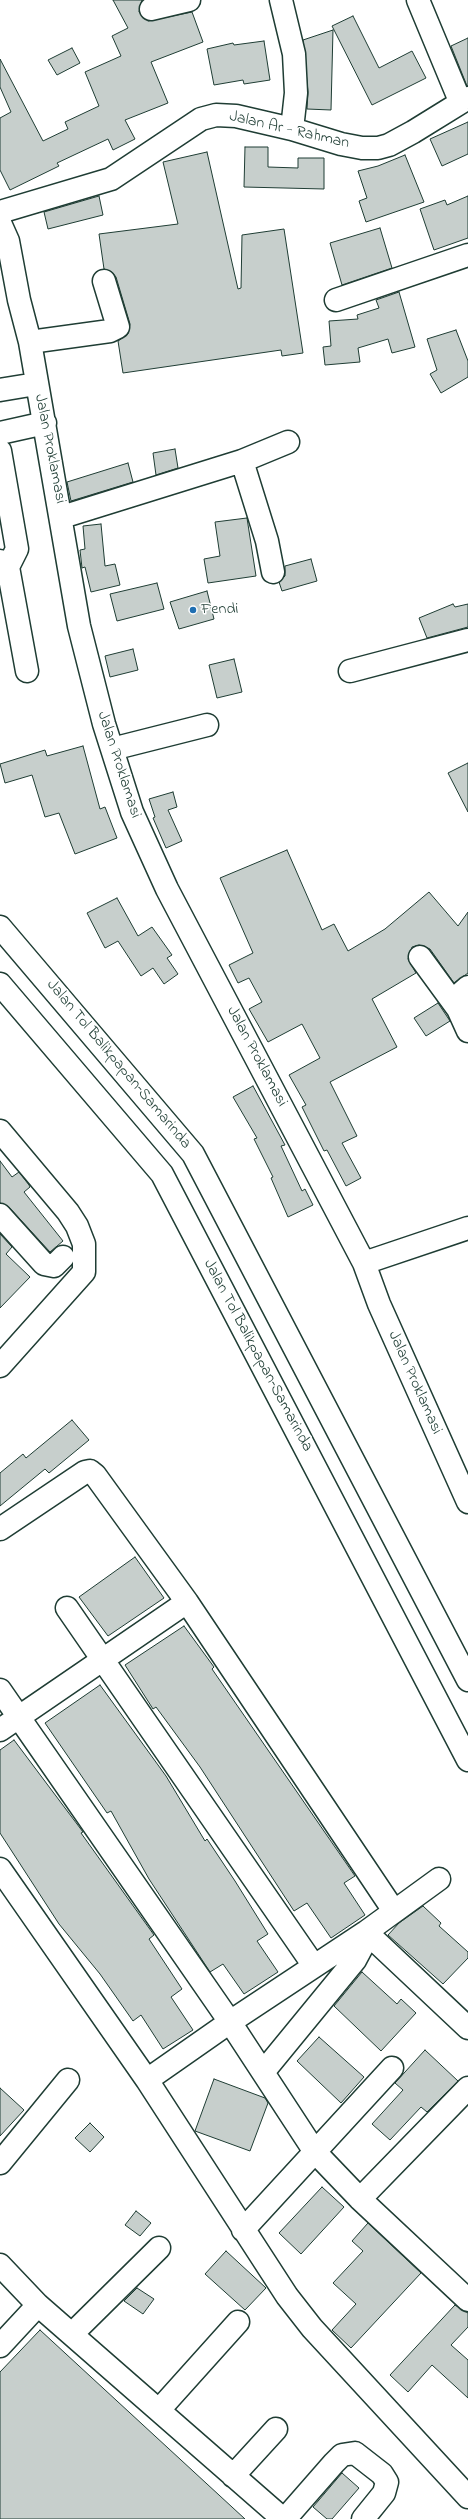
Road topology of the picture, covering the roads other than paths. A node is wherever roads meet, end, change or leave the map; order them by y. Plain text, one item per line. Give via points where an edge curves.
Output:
1 (189, 0) edge
2 (280, 0) edge
3 (418, 0) edge
4 (151, 9) dead end
5 (464, 100) edge
6 (292, 129) junction
7 (0, 212) edge
8 (0, 223) edge
9 (468, 254) edge
10 (104, 281) dead end
11 (8, 283) edge
12 (336, 300) dead end
13 (30, 342) junction
14 (36, 384) junction
15 (0, 390) edge
16 (45, 423) junction
17 (0, 433) edge
18 (288, 442) dead end
19 (0, 451) edge
20 (242, 461) junction
21 (62, 517) junction
22 (4, 564) edge
23 (273, 572) dead end
24 (7, 598) edge
25 (468, 640) edge
26 (27, 671) dead end
27 (350, 671) dead end
28 (207, 725) dead end
29 (112, 749) junction
30 (0, 927) edge
31 (420, 957) dead end
32 (0, 984) edge
33 (468, 987) edge
34 (458, 1009) junction
35 (468, 1031) edge
36 (0, 1131) edge
37 (0, 1215) edge
38 (468, 1228) edge
39 (63, 1257) dead end
40 (364, 1263) junction
41 (0, 1366) edge
42 (468, 1502) edge
43 (0, 1529) edge
44 (186, 1602) junction
45 (66, 1608) dead end
46 (103, 1660) junction
47 (468, 1680) edge
48 (0, 1690) edge
49 (19, 1717) junction
50 (0, 1730) edge
51 (468, 1760) edge
52 (0, 1869) edge
53 (439, 1879) dead end
54 (394, 1911) junction
55 (366, 1932) junction
56 (314, 1966) junction
57 (230, 2022) junction
58 (468, 2028) edge
59 (392, 2068) dead end
60 (264, 2072) junction
61 (68, 2080) dead end
62 (147, 2080) junction
63 (468, 2088) edge
64 (315, 2152) junction
65 (0, 2163) edge
66 (360, 2199) junction
67 (244, 2230) junction
68 (159, 2248) dead end
69 (0, 2265) edge
70 (468, 2300) edge
71 (38, 2304) junction
72 (238, 2322) dead end
73 (72, 2334) junction
74 (0, 2346) edge
75 (159, 2410) junction
76 (276, 2429) dead end
77 (233, 2476) junction
78 (468, 2497) edge
79 (284, 2519) edge
80 (363, 2519) edge

1 - 4 main road
2 - 6 main road via 294,54 296,93
3 - 5 main road
5 - 6 main road, Jalan Ar - Rahman via 413,132 378,148 341,144
6 - 7 main road, Jalan Ar - Rahman via 236,116 216,115 201,118 111,179
8 - 11 main road, Jalan Proklamasi via 8,241
9 - 12 main road
10 - 13 main road via 118,327 110,331
11 - 13 main road, Jalan Proklamasi
13 - 14 main road, Jalan Proklamasi
14 - 15 main road
14 - 16 main road, Jalan Proklamasi
16 - 17 main road
16 - 21 main road, Jalan Proklamasi
18 - 20 main road
19 - 22 main road via 17,549
20 - 21 main road
20 - 23 main road via 267,541
21 - 29 main road, Jalan Proklamasi via 79,626
22 - 24 main road
24 - 26 main road
25 - 27 main road
28 - 29 main road
29 - 40 main road, Jalan Proklamasi via 132,812 164,882
30 - 47 main road, Jalan Tol Balikpapan–Samarinda via 193,1154
31 - 34 main road
32 - 51 main road, Jalan Tol Balikpapan–Samarinda via 162,1174
33 - 34 main road via 460,994
34 - 35 main road
36 - 41 main road via 68,1212 84,1244 84,1272
37 - 39 main road via 44,1264 54,1266
38 - 40 main road
40 - 42 main road, Jalan Proklamasi via 379,1304
43 - 44 main road via 90,1472 95,1475
44 - 46 main road
44 - 54 main road
45 - 46 main road
46 - 49 main road
46 - 56 main road
48 - 49 main road
49 - 50 main road
49 - 57 main road
52 - 62 main road
53 - 54 main road
54 - 55 main road
55 - 56 main road
55 - 58 main road
55 - 60 main road via 355,1960
56 - 57 main road
57 - 60 main road
57 - 62 main road
59 - 64 main road
60 - 64 main road
61 - 65 main road
62 - 67 main road
63 - 66 main road
64 - 66 main road
64 - 67 main road
66 - 70 main road
67 - 78 main road via 287,2296 312,2328
68 - 73 main road
69 - 71 main road
71 - 73 main road
71 - 74 main road
72 - 75 main road
73 - 75 main road
75 - 77 main road
76 - 77 main road
77 - 79 main road
79 - 80 main road via 342,2455 355,2453 382,2474 386,2482 384,2493

